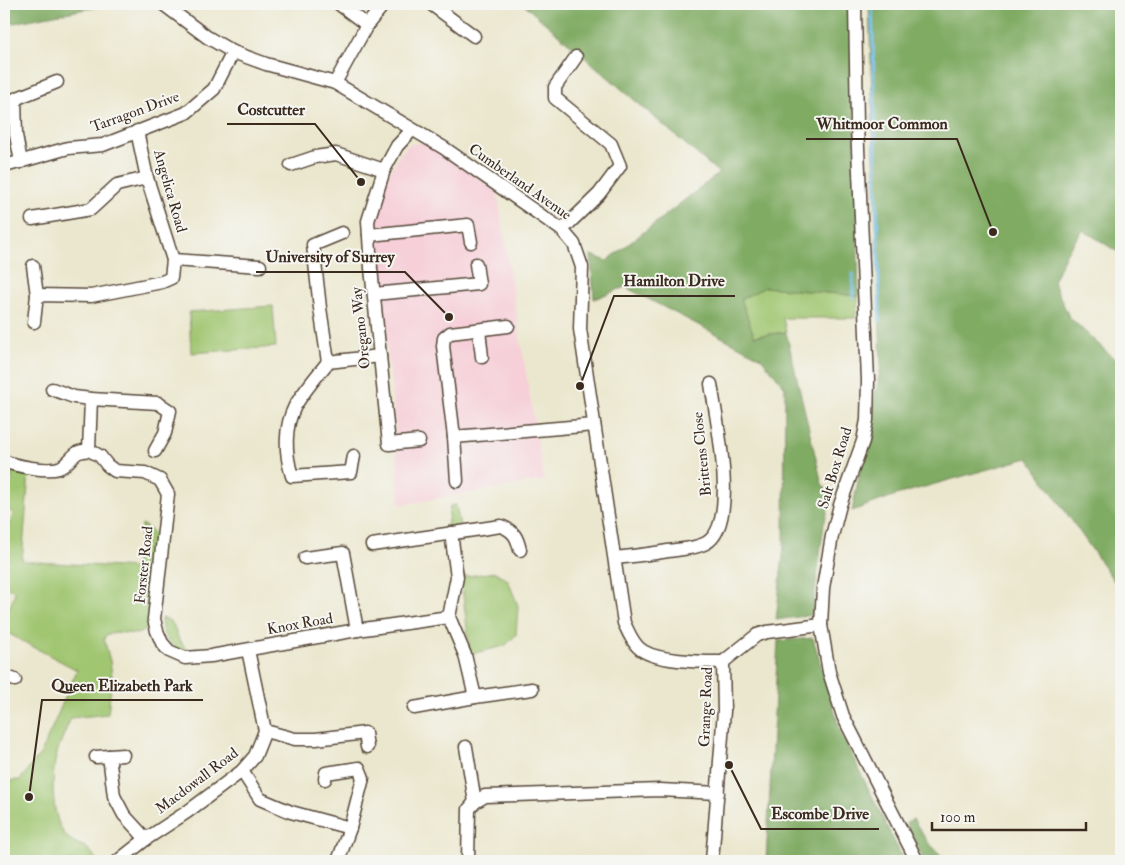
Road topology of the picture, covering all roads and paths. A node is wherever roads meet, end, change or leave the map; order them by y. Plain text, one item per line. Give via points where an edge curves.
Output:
1 (163, 4) edge
2 (339, 4) edge
3 (384, 4) edge
4 (431, 4) edge
5 (856, 4) edge
6 (367, 25) junction
7 (474, 36) dead end
8 (233, 52) junction
9 (576, 57) dead end
10 (57, 82) dead end
11 (335, 83) junction
12 (412, 130) junction
13 (137, 131) junction
14 (21, 162) junction
15 (4, 164) edge
16 (291, 165) dead end
17 (384, 170) junction
18 (147, 178) junction
19 (32, 219) dead end
20 (562, 230) junction
21 (342, 233) dead end
22 (369, 235) junction
23 (471, 242) dead end
24 (173, 260) junction
25 (476, 264) dead end
26 (33, 266) dead end
27 (260, 266) dead end
28 (374, 294) junction
29 (37, 295) junction
30 (34, 322) dead end
31 (508, 326) dead end
32 (479, 330) junction
33 (380, 356) junction
34 (482, 356) dead end
35 (328, 362) junction
36 (711, 384) dead end
37 (52, 389) dead end
38 (91, 398) junction
39 (594, 425) junction
40 (454, 437) junction
41 (419, 441) dead end
42 (89, 450) junction
43 (155, 451) dead end
44 (354, 456) dead end
45 (4, 461) edge
46 (457, 481) dead end
47 (451, 533) junction
48 (372, 545) dead end
49 (520, 550) dead end
50 (305, 558) dead end
51 (615, 558) junction
52 (449, 617) junction
53 (821, 625) junction
54 (357, 630) junction
55 (248, 650) junction
56 (723, 662) junction
57 (532, 689) dead end
58 (475, 697) junction
59 (414, 708) dead end
60 (265, 731) junction
61 (466, 747) dead end
62 (367, 748) dead end
63 (123, 755) dead end
64 (109, 756) junction
65 (96, 757) dead end
66 (242, 771) junction
67 (325, 779) dead end
68 (718, 793) junction
69 (475, 802) junction
70 (350, 828) junction
71 (146, 839) junction
72 (118, 861) edge
73 (338, 861) edge
74 (468, 861) edge
75 (712, 861) edge
76 (917, 861) edge

1 - 8 street, Cumberland Avenue
2 - 6 street
3 - 6 street
4 - 7 street
5 - 53 street, Salt Box Road via 867,420 832,536 825,569
6 - 11 street
8 - 11 street, Cumberland Avenue
8 - 13 street, Tarragon Drive via 214,89 186,113
9 - 20 street via 555,87 555,98 611,144 620,166 599,194
10 - 14 street via 15,99
11 - 12 street, Cumberland Avenue
12 - 17 street, Oregano Way
12 - 20 street, Cumberland Avenue via 444,148
13 - 14 street, Tarragon Drive via 104,145 68,148
13 - 18 street, Angelica Road
14 - 15 street, Tarragon Drive
16 - 17 street via 336,154
17 - 22 street, Oregano Way via 368,221
18 - 19 street via 117,186 91,209
18 - 24 street, Angelica Road
20 - 39 street, Cumberland Avenue via 574,244 582,266 580,329
21 - 35 street via 313,245
22 - 23 street via 468,225
22 - 28 street, Oregano Way
24 - 27 street
24 - 29 street via 171,278 162,282 92,296
25 - 28 street via 479,284
26 - 29 street
28 - 33 street, Oregano Way
29 - 30 street
31 - 32 street
32 - 34 street
32 - 40 street via 450,333 444,338
33 - 35 street
33 - 41 street, Oregano Way via 389,444
35 - 44 street via 294,408 286,436 288,463 292,476 351,472
36 - 51 street, Brittens Close via 724,482 723,511 712,539 694,548
37 - 38 street via 74,397
38 - 42 street
38 - 43 street via 158,403 170,411
39 - 40 street
39 - 51 street, Cumberland Avenue
40 - 46 street
42 - 45 street via 77,453 58,469 16,466
42 - 55 street, Forster Road via 115,471 145,474 160,480 168,494 154,619 162,643 169,651 185,658
47 - 48 street
47 - 49 street via 501,526 511,530
47 - 52 street via 457,577
50 - 54 street, Knox Road via 343,553
51 - 56 street, Cumberland Avenue via 624,623 639,648 674,660
52 - 54 street, Knox Road
52 - 58 street via 465,655
53 - 56 street, Grange Road via 757,635
53 - 76 street, Salt Box Road via 828,672 843,716
54 - 55 street, Knox Road
55 - 60 street
56 - 68 street, Grange Road via 724,711
57 - 58 street
58 - 59 street
60 - 62 street via 295,739 365,733
60 - 66 street, Macdowall Road via 255,756
61 - 69 street
63 - 64 street
64 - 65 street
64 - 71 street via 114,796 124,814
66 - 70 street via 260,799 291,812
66 - 71 street, Macdowall Road
67 - 70 street via 326,773 359,768 363,778
68 - 69 street via 660,790 503,795 485,796
68 - 75 street, Grange Road
69 - 74 street via 469,809
70 - 73 street
71 - 72 street, Macdowall Road

